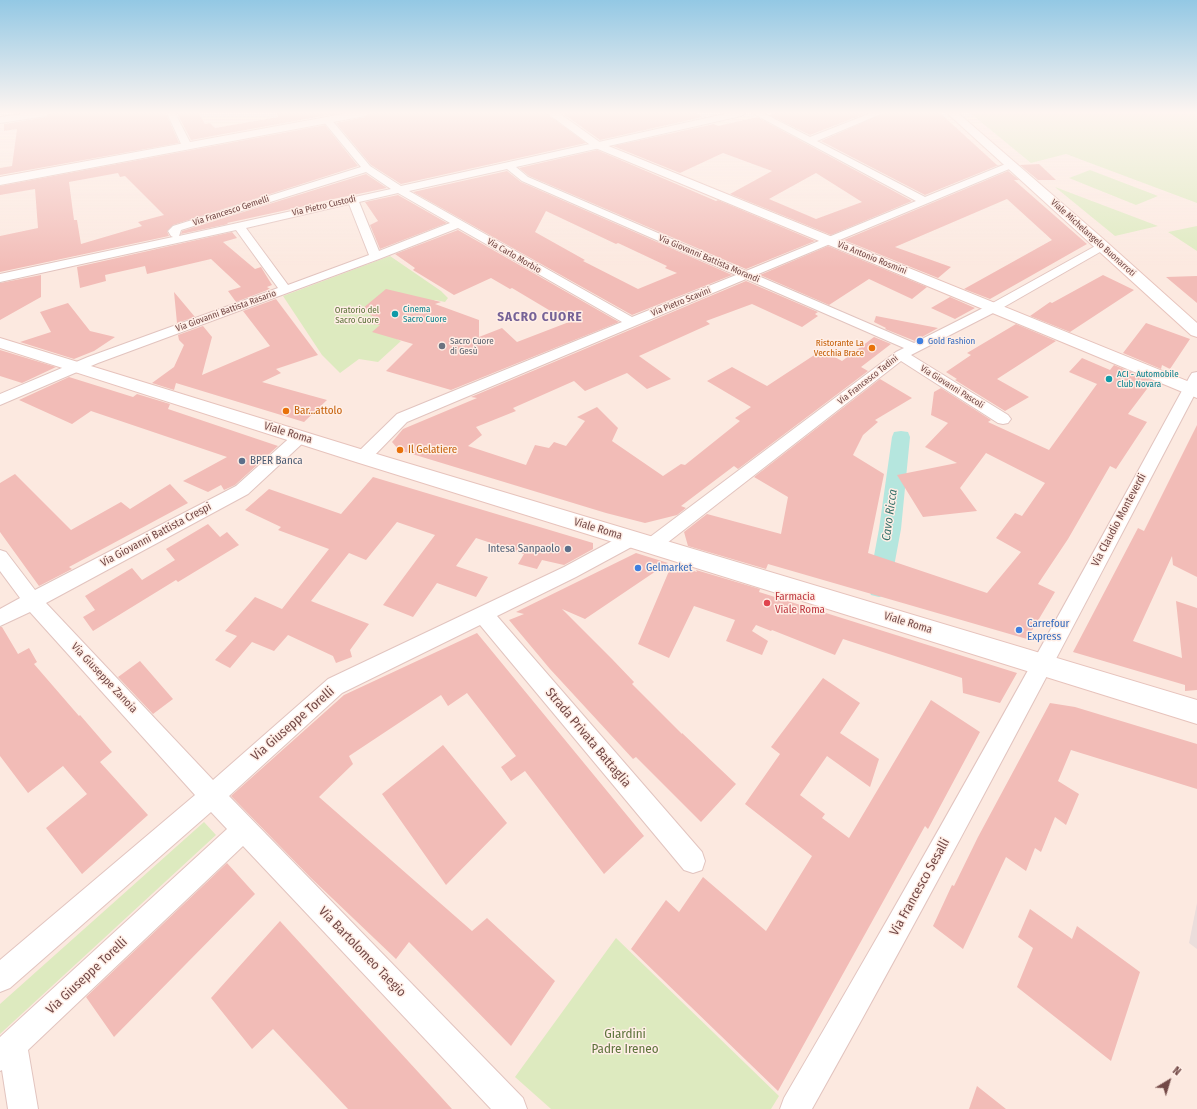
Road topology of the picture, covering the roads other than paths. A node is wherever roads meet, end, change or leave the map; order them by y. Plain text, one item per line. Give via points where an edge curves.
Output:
1 (87, 165) edge
2 (364, 165) edge
3 (513, 165) edge
4 (645, 165) edge
5 (856, 165) edge
6 (1011, 165) joint
7 (508, 166) junction
8 (367, 168) junction
9 (0, 181) edge
10 (398, 189) junction
11 (353, 200) junction
12 (926, 201) junction
13 (457, 224) junction
14 (239, 226) junction
15 (177, 239) junction
16 (829, 240) junction
17 (1103, 246) junction
18 (375, 257) junction
19 (746, 275) junction
20 (0, 278) edge
21 (285, 290) junction
22 (993, 308) junction
23 (631, 322) junction
24 (1197, 332) edge
25 (0, 343) edge
26 (907, 352) junction
27 (76, 366) junction
28 (1194, 386) edge
29 (0, 400) edge
30 (1002, 419) dead end
31 (300, 437) junction
32 (363, 457) junction
33 (631, 539) junction
34 (652, 545) junction
35 (0, 557) edge
36 (32, 601) junction
37 (483, 614) junction
38 (0, 618) edge
39 (1043, 665) junction
40 (1197, 712) edge
41 (212, 796) junction
42 (244, 829) junction
43 (693, 861) dead end
44 (0, 978) edge
45 (6, 1052) edge
46 (23, 1109) edge
47 (512, 1109) edge
48 (796, 1109) edge

1 - 9 street
2 - 8 street, Via Carlo Morbio
3 - 7 street, Via Pietro Custodi
4 - 16 street, Via Antonio Rosmini
5 - 12 street
6 - 12 street, Via Pietro Scavini
6 - 17 street, Viale Michelangelo Buonarroti
7 - 10 street, Via Pietro Custodi
7 - 19 street, Via Giovanni Battista Morandi via 525,179
8 - 10 street, Via Carlo Morbio
8 - 15 street, Via Francesco Gemelli via 177,228 174,231
10 - 11 street, Via Pietro Custodi
10 - 13 street, Via Carlo Morbio
11 - 14 street, Via Pietro Custodi
11 - 18 street
12 - 16 street, Via Pietro Scavini
13 - 18 street, Via Giovanni Battista Rasario
13 - 23 street, Via Carlo Morbio
14 - 15 street, Via Pietro Custodi
14 - 21 street
15 - 20 street, Via Pietro Custodi
16 - 19 street, Via Pietro Scavini
16 - 22 street, Via Antonio Rosmini
17 - 22 street, Via Francesco Tadini
17 - 24 street, Viale Michelangelo Buonarroti
18 - 21 street, Via Giovanni Battista Rasario
19 - 23 street, Via Pietro Scavini
19 - 26 street, Via Giovanni Battista Morandi
21 - 27 street, Via Giovanni Battista Rasario
22 - 26 street, Via Francesco Tadini
22 - 28 street, Via Antonio Rosmini
23 - 32 street, Via Pietro Scavini via 402,418
25 - 27 street, Viale Roma
26 - 30 street, Via Giovanni Pascoli
26 - 34 street, Via Francesco Tadini
27 - 29 street, Via Giovanni Battista Rasario
27 - 31 street, Viale Roma
28 - 39 street, Via Claudio Monteverdi
31 - 32 street, Viale Roma
31 - 36 street, Via Giovanni Battista Crespi via 242,490
32 - 33 street, Viale Roma
33 - 34 street, Viale Roma
33 - 37 street, Via Giuseppe Torelli
34 - 39 street, Viale Roma
35 - 36 street, Via Giuseppe Zanoia
36 - 38 street, Via Giovanni Battista Crespi
36 - 41 street, Via Giuseppe Zanoia
37 - 41 street, Via Giuseppe Torelli via 335,686
37 - 43 street, Strada Privata Battaglia
39 - 40 street, Viale Roma
39 - 48 street, Via Francesco Sesalli
41 - 42 street, Via Bartolomeo Taegio
41 - 44 street, Via Giuseppe Torelli
42 - 45 street, Via Giuseppe Torelli
42 - 47 street, Via Bartolomeo Taegio
45 - 46 street

